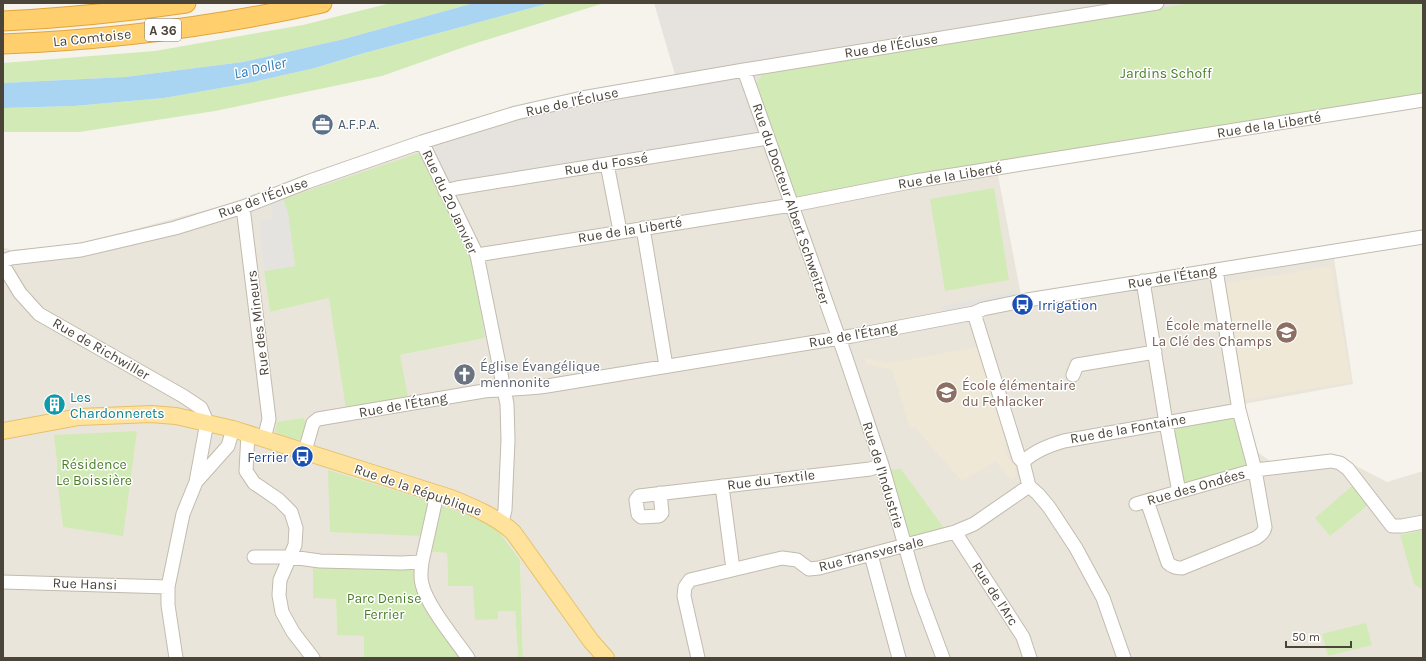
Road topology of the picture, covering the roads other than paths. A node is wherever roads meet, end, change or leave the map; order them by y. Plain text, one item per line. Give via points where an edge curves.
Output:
1 (186, 3) edge
2 (322, 3) edge
3 (1157, 3) edge
4 (3, 21) edge
5 (3, 44) edge
6 (744, 70) junction
7 (1423, 100) edge
8 (768, 138) junction
9 (422, 142) junction
10 (607, 164) junction
11 (445, 191) junction
12 (792, 205) junction
13 (243, 207) junction
14 (643, 228) junction
15 (620, 231) junction
16 (1423, 237) edge
17 (477, 255) junction
18 (3, 261) edge
19 (3, 265) edge
20 (1216, 270) junction
21 (1143, 281) junction
22 (974, 313) junction
23 (838, 338) junction
24 (1155, 352) junction
25 (666, 366) junction
26 (1073, 374) dead end
27 (504, 389) junction
28 (1239, 410) junction
29 (207, 422) junction
30 (1166, 423) junction
31 (3, 431) edge
32 (251, 435) junction
33 (304, 451) junction
34 (1023, 462) junction
35 (882, 466) junction
36 (1255, 470) junction
37 (196, 482) junction
38 (722, 486) junction
39 (1029, 486) junction
40 (1179, 492) junction
41 (437, 494) junction
42 (660, 494) dead end
43 (502, 522) junction
44 (1423, 522) edge
45 (955, 532) junction
46 (905, 546) junction
47 (871, 554) junction
48 (254, 557) dead end
49 (291, 557) junction
50 (422, 562) junction
51 (733, 569) junction
52 (3, 582) edge
53 (168, 587) junction
54 (176, 658) edge
55 (312, 658) edge
56 (468, 658) edge
57 (606, 658) edge
58 (698, 658) edge
59 (899, 658) edge
60 (943, 658) edge
61 (1030, 658) edge
62 (1124, 658) edge

1 - 4 highway, La Comtoise / A 36 via 54,19
2 - 5 highway, La Comtoise / A 36 via 212,24 41,43
3 - 6 street, Rue de l'Écluse
6 - 8 street, Rue du Docteur Albert Schweitzer
6 - 9 street, Rue de l'Écluse via 574,100 516,113
7 - 12 street, Rue de la Liberté via 915,181
8 - 10 street, Rue du Fossé
8 - 12 street, Rue du Docteur Albert Schweitzer
9 - 11 street, Rue du 20 Janvier
9 - 13 street, Rue de l'Écluse
10 - 11 street, Rue du Fossé
10 - 15 street
11 - 17 street, Rue du 20 Janvier
12 - 14 street, Rue de la Liberté
12 - 23 street, Rue du Docteur Albert Schweitzer
13 - 18 street, Rue de l'Écluse via 174,228 88,248
13 - 32 street, Rue des Mineurs via 269,420
14 - 15 street, Rue de la Liberté
14 - 25 street
15 - 17 street, Rue de la Liberté
16 - 20 street, Rue de l'Étang
17 - 27 street, Rue du 20 Janvier
19 - 29 street, Rue de Richwiller via 20,293 39,314 183,396 201,408
20 - 21 street, Rue de l'Étang
20 - 28 street
21 - 22 street, Rue de l'Étang via 1022,301
21 - 24 street
22 - 23 street, Rue de l'Étang
22 - 34 street via 1019,458
23 - 25 street, Rue de l'Étang
23 - 35 street, Rue de l'Industrie
24 - 26 street via 1077,365
24 - 30 street
25 - 27 street, Rue de l'Étang via 520,390
27 - 33 street, Rue de l'Étang via 318,419 313,423
27 - 43 street, Rue du 20 Janvier via 508,440 505,510
28 - 30 street, Rue de la Fontaine
28 - 36 street
29 - 31 main road, Rue de la République via 151,414 102,416
29 - 32 main road, Rue de la République
29 - 37 street
30 - 34 street, Rue de la Fontaine via 1064,441
30 - 40 street
32 - 33 main road, Rue de la République
32 - 37 street via 228,446
32 - 49 street via 246,471 254,483 279,500 291,512 296,528
33 - 41 main road, Rue de la République
34 - 39 street
35 - 38 street, Rue du Textile
35 - 46 street, Rue de l'Industrie
36 - 40 street, Rue des Ondées
36 - 40 street, Rue des Ondées via 1265,527 1261,535 1182,568 1168,563 1142,502
36 - 44 street, Rue des Ondées via 1331,460 1348,469 1392,526
37 - 53 street via 184,514
38 - 42 street, Rue du Textile
38 - 51 street
39 - 45 street, Rue Transversale via 974,524
39 - 62 street via 1048,507 1076,548 1103,598
41 - 43 main road, Rue de la République via 477,508
41 - 50 street
43 - 57 main road, Rue de la République via 513,532
45 - 46 street, Rue Transversale
45 - 61 street, Rue de l'Arc via 1023,637
46 - 47 street, Rue Transversale
46 - 60 street, Rue de l'Industrie
47 - 51 street, Rue Transversale via 819,568 809,569 797,560 782,558
47 - 59 street
48 - 49 street
49 - 50 street via 320,561
49 - 55 street via 280,580 282,612
50 - 56 street via 422,584 428,600
51 - 58 street, Rue Transversale via 690,580 685,587 684,596
52 - 53 street, Rue Hansi
53 - 54 street via 168,605

